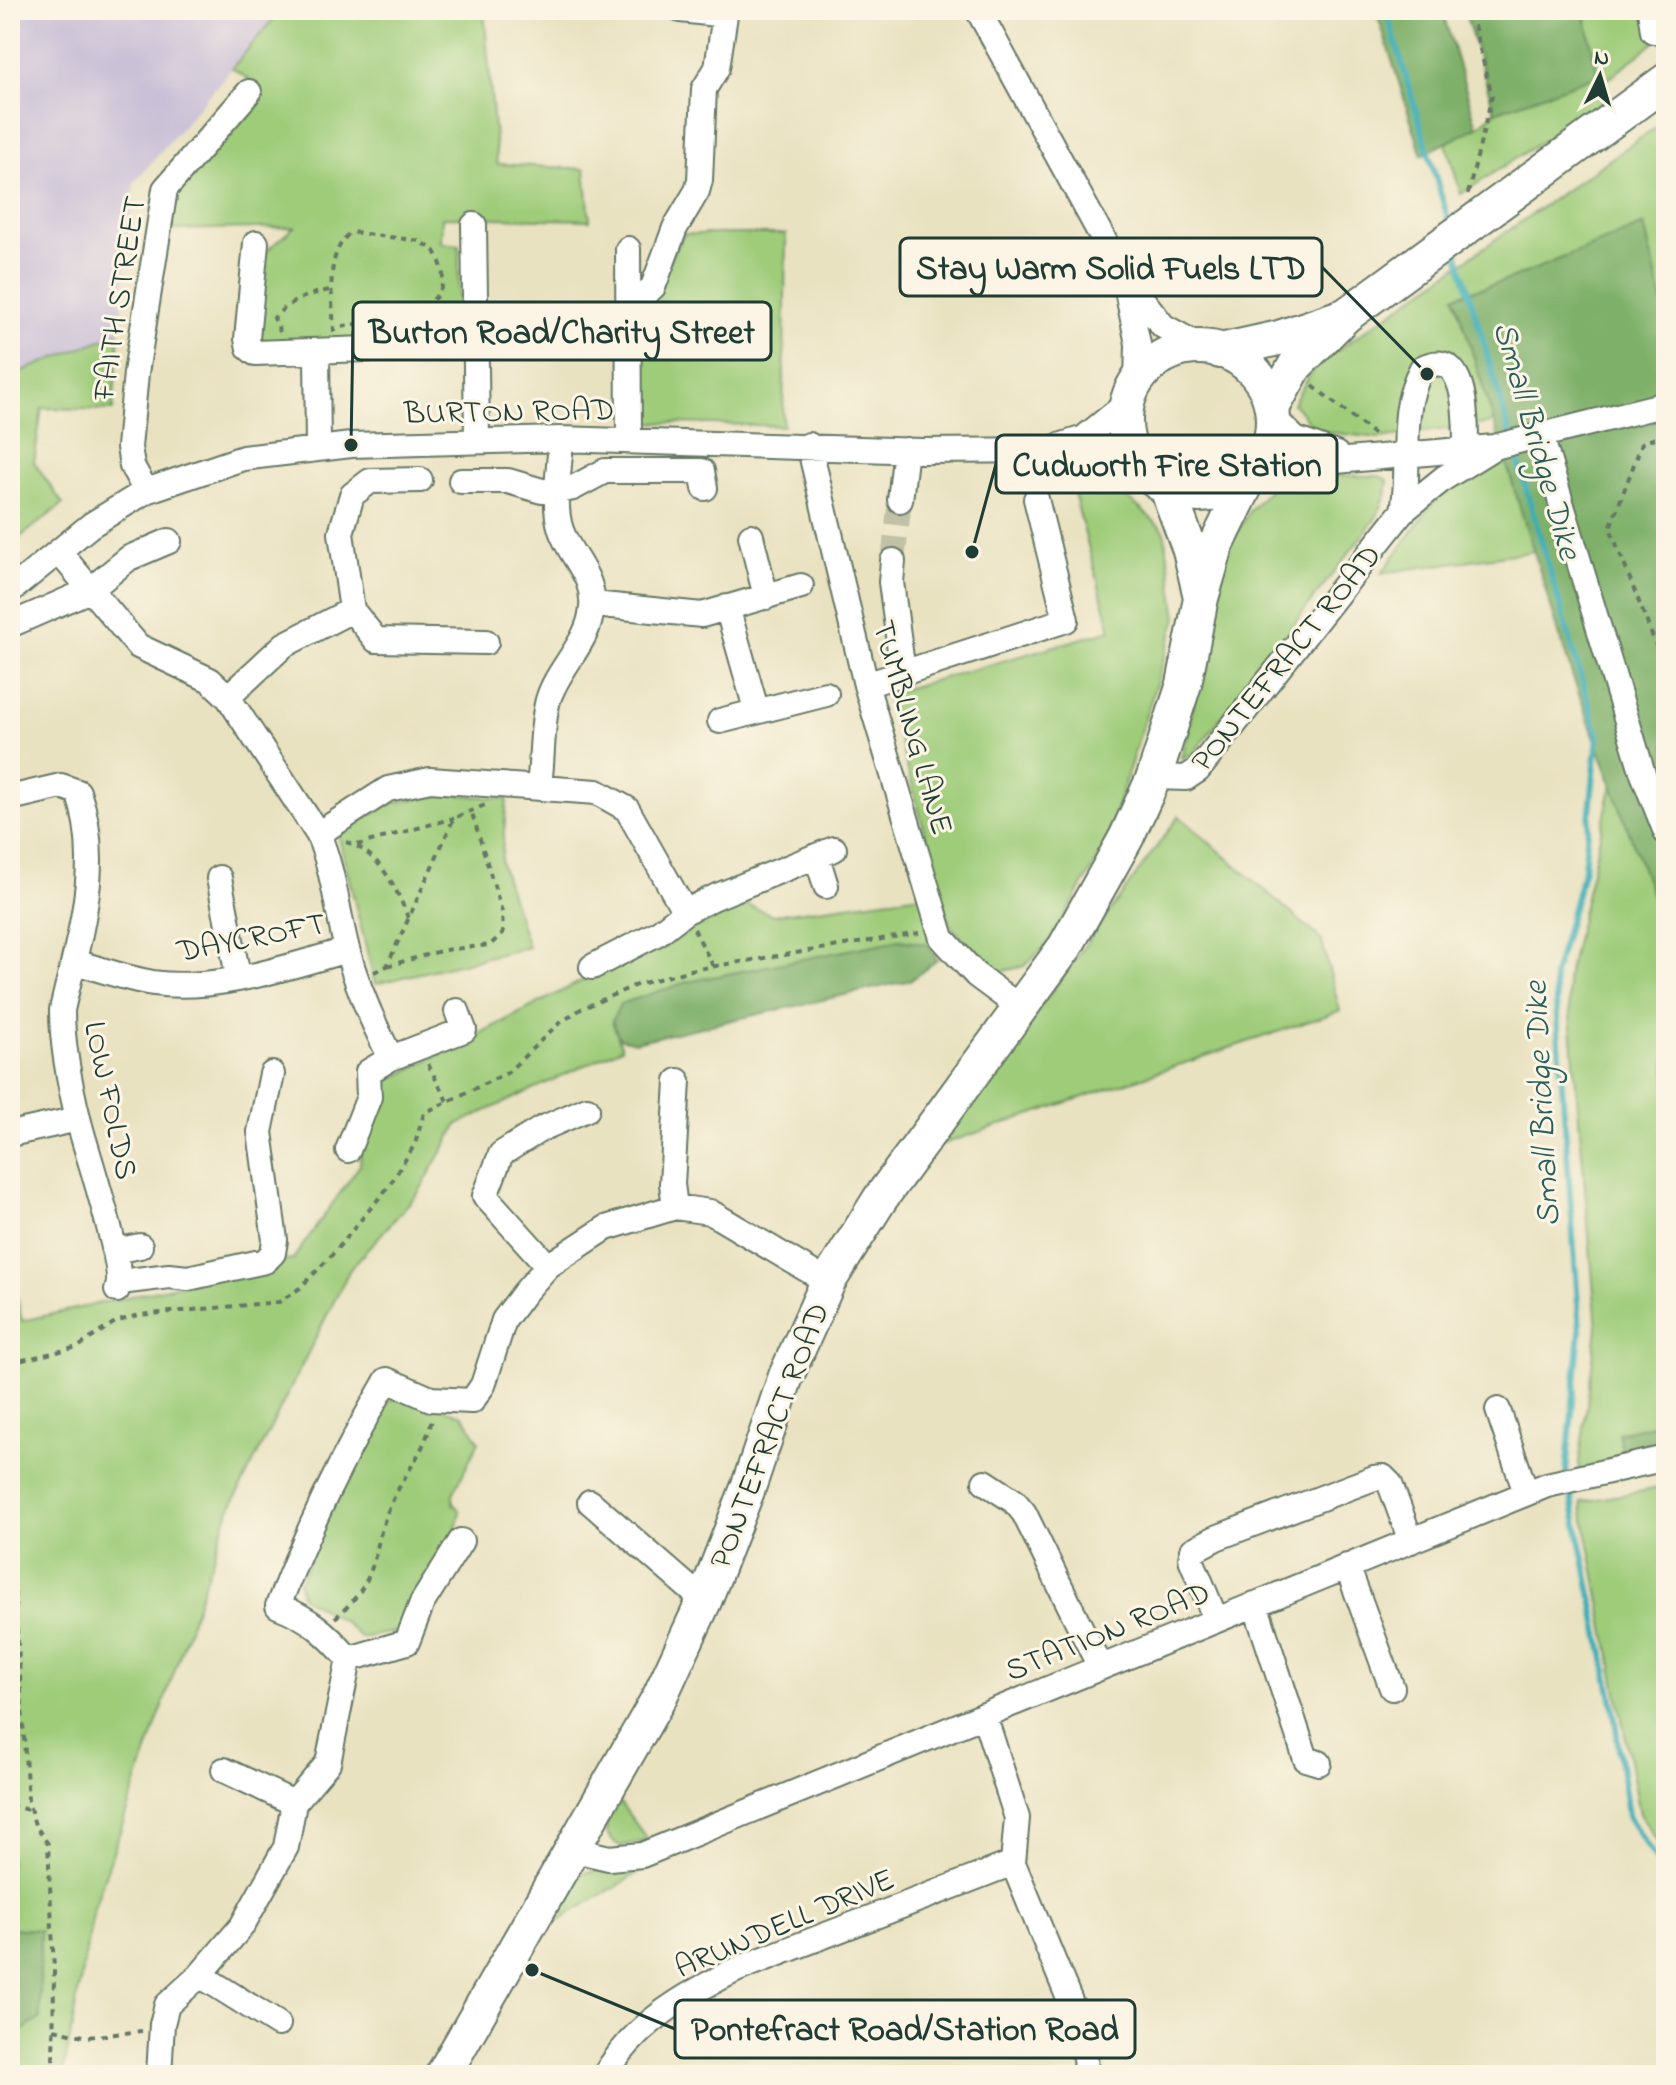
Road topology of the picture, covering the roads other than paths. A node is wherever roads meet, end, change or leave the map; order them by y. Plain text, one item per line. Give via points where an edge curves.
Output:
1 (681, 10) edge
2 (978, 10) edge
3 (736, 13) edge
4 (1666, 81) edge
5 (249, 92) dead end
6 (474, 225) dead end
7 (256, 243) dead end
8 (628, 249) dead end
9 (1123, 275) junction
10 (629, 302) junction
11 (1345, 316) junction
12 (326, 340) junction
13 (477, 345) junction
14 (1211, 349) junction
15 (1132, 393) junction
16 (1663, 405) edge
17 (1272, 412) junction
18 (1534, 438) junction
19 (561, 439) junction
20 (477, 440) junction
21 (629, 440) junction
22 (809, 445) junction
23 (1494, 447) junction
24 (318, 448) junction
25 (906, 450) junction
26 (1048, 450) junction
27 (1466, 450) junction
28 (1406, 456) junction
29 (1349, 458) junction
30 (1254, 471) junction
31 (420, 480) dead end
32 (461, 481) dead end
33 (1157, 481) junction
34 (705, 488) dead end
35 (146, 491) junction
36 (559, 491) junction
37 (1036, 499) dead end
38 (900, 500) tunnel mouth
39 (1403, 511) junction
40 (751, 536) dead end
41 (169, 541) dead end
42 (59, 552) junction
43 (892, 571) tunnel mouth
44 (801, 586) dead end
45 (90, 590) junction
46 (10, 591) edge
47 (768, 597) junction
48 (1201, 598) junction
49 (593, 604) junction
50 (727, 607) junction
51 (352, 610) junction
52 (10, 625) edge
53 (486, 642) dead end
54 (903, 673) junction
55 (866, 685) junction
56 (826, 694) dead end
57 (228, 697) junction
58 (756, 709) junction
59 (720, 721) dead end
60 (1154, 777) junction
61 (539, 785) junction
62 (10, 798) edge
63 (1666, 832) edge
64 (318, 834) junction
65 (219, 878) dead end
66 (826, 886) dead end
67 (685, 912) junction
68 (347, 950) junction
69 (75, 962) junction
70 (592, 967) dead end
71 (238, 976) junction
72 (1007, 998) dead end
73 (457, 1011) dead end
74 (391, 1058) junction
75 (272, 1074) dead end
76 (678, 1081) dead end
77 (587, 1109) dead end
78 (78, 1119) junction
79 (10, 1134) edge
80 (348, 1150) dead end
81 (675, 1207) junction
82 (140, 1246) dead end
83 (114, 1251) junction
84 (548, 1266) junction
85 (828, 1282) junction
86 (1498, 1410) dead end
87 (1666, 1458) edge
88 (985, 1482) dead end
89 (1536, 1489) junction
90 (590, 1502) dead end
91 (461, 1541) dead end
92 (1411, 1541) junction
93 (1347, 1566) junction
94 (704, 1601) junction
95 (1255, 1604) junction
96 (1216, 1620) junction
97 (349, 1659) junction
98 (1100, 1667) junction
99 (1392, 1688) dead end
100 (984, 1715) junction
101 (1319, 1763) dead end
102 (224, 1770) dead end
103 (294, 1803) junction
104 (575, 1850) junction
105 (1013, 1863) junction
106 (200, 1975) junction
107 (278, 2024) dead end
108 (159, 2075) edge
109 (443, 2075) edge
110 (605, 2075) edge
111 (1086, 2075) edge

1 - 3 street
2 - 9 street
3 - 10 street via 704,89 697,191 675,228 653,287
4 - 11 highway via 1468,211 1419,264
5 - 35 street, FAITH STREET via 165,189 129,447 132,466
6 - 13 street
7 - 12 street via 249,348 255,353
8 - 10 street
9 - 14 street via 1163,326
9 - 15 street via 1138,344
10 - 21 street
11 - 14 highway via 1279,338
11 - 17 highway
12 - 13 street
12 - 24 street
13 - 20 street
14 - 15 highway via 1173,352 1159,359
14 - 17 highway via 1239,359 1254,372
15 - 26 street, BURTON ROAD via 1084,438
15 - 33 highway via 1128,441
16 - 18 street, PONTEFRACT ROAD
17 - 29 street, PONTEFRACT ROAD via 1295,439
17 - 30 highway via 1269,445
18 - 23 street, PONTEFRACT ROAD
18 - 63 street
19 - 20 street, BURTON ROAD
19 - 21 street, BURTON ROAD
19 - 36 street
20 - 24 street, BURTON ROAD
21 - 22 street, BURTON ROAD
22 - 25 street, BURTON ROAD
22 - 55 street, TUMBLING LANE
23 - 27 street, PONTEFRACT ROAD
23 - 39 street, PONTEFRACT ROAD
24 - 35 street, BURTON ROAD via 243,458
25 - 26 street, BURTON ROAD
25 - 38 street
26 - 33 street, BURTON ROAD
27 - 28 street, PONTEFRACT ROAD
27 - 28 street via 1463,400 1455,372 1433,362 1422,368 1412,385
28 - 29 street, PONTEFRACT ROAD
28 - 39 street, PONTEFRACT ROAD
29 - 30 street, PONTEFRACT ROAD
30 - 33 highway via 1221,492 1203,495
30 - 48 highway, PONTEFRACT ROAD via 1227,518
31 - 51 street via 370,481 352,495 341,533
32 - 36 street via 508,481
33 - 48 highway, PONTEFRACT ROAD via 1190,550
34 - 36 street via 702,471 605,471
35 - 42 street, BURTON ROAD
36 - 49 street via 561,531 588,576
37 - 54 street via 1066,620
39 - 60 street, PONTEFRACT ROAD via 1198,770 1186,778
40 - 47 street
41 - 45 street via 129,558
42 - 45 street
42 - 46 street, BURTON ROAD
43 - 54 street
44 - 47 street
45 - 52 street
45 - 57 street via 138,646 210,680
47 - 50 street
48 - 60 highway, PONTEFRACT ROAD via 1184,684
49 - 50 street via 681,615
49 - 61 street via 589,629 547,702
50 - 58 street
51 - 53 street via 376,640
51 - 57 street via 284,645
54 - 55 street
55 - 72 street, TUMBLING LANE via 940,931 976,975
56 - 58 street
57 - 64 street
58 - 59 street
60 - 85 highway, PONTEFRACT ROAD via 1065,947 880,1199
61 - 64 street via 430,780 388,789
61 - 67 street via 597,792 627,809
62 - 69 street, LOW FOLDS via 61,786 78,792 85,811 88,885
64 - 68 street
65 - 71 street
66 - 67 street via 825,853
67 - 70 street via 658,933
68 - 71 street, DAYCROFT
68 - 74 street
69 - 71 street, DAYCROFT via 168,984
69 - 78 street, LOW FOLDS via 62,1026
73 - 74 street via 464,1030
74 - 80 street via 368,1072 369,1097
75 - 83 street, LOW FOLDS via 260,1132 273,1253 265,1261 188,1278 169,1276 118,1286
76 - 81 street
77 - 84 street via 501,1154 485,1196
78 - 79 street
78 - 83 street, LOW FOLDS
81 - 84 street via 606,1228
81 - 85 street via 710,1212
82 - 83 street
84 - 97 street via 504,1320 483,1385 472,1401 431,1399 387,1380 344,1452 278,1606 322,1628
85 - 94 highway, PONTEFRACT ROAD via 786,1376
86 - 89 street via 1518,1442
87 - 89 street, STATION ROAD
88 - 98 street via 1024,1513
89 - 92 street, STATION ROAD
90 - 94 street
91 - 97 street via 422,1603 407,1642
92 - 93 street, STATION ROAD
92 - 96 street via 1383,1477 1216,1538 1193,1550 1191,1559
93 - 95 street, STATION ROAD
93 - 99 street
94 - 104 highway, PONTEFRACT ROAD via 660,1696
95 - 96 street, STATION ROAD
95 - 101 street via 1306,1759
96 - 98 street, STATION ROAD
97 - 103 street via 328,1763
98 - 100 street, STATION ROAD
100 - 104 street, STATION ROAD via 642,1855 609,1858
100 - 105 street via 1017,1818
102 - 103 street
103 - 106 street via 286,1847 242,1926
104 - 109 highway, PONTEFRACT ROAD
105 - 110 street, ARUNDELL DRIVE via 702,1986 643,2027
105 - 111 street via 1084,2035
106 - 107 street
106 - 108 street via 167,2005

